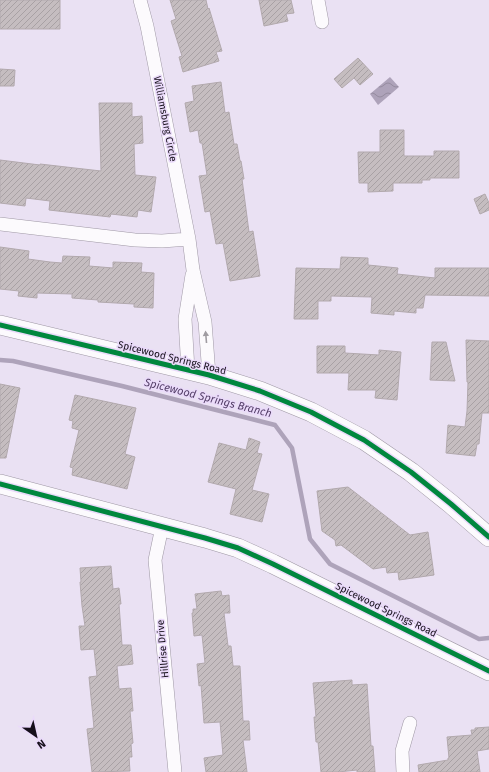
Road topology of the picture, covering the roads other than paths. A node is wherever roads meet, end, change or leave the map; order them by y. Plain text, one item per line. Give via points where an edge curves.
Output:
1 (140, 0) edge
2 (318, 0) edge
3 (322, 22) dead end
4 (0, 224) edge
5 (189, 239) junction
6 (193, 270) junction
7 (0, 325) edge
8 (188, 370) junction
9 (210, 376) junction
10 (0, 484) edge
11 (162, 527) junction
12 (489, 537) edge
13 (489, 671) edge
14 (410, 722) dead end
15 (174, 772) edge
16 (403, 772) edge

1 - 5 street, Williamsburg Circle
2 - 3 street
4 - 5 street via 135,240
5 - 6 street, Williamsburg Circle
6 - 8 street, Williamsburg Circle via 185,319
9 -> 6 street, Williamsburg Circle via 205,322
7 - 8 main road, Spicewood Springs Road
8 - 9 main road, Spicewood Springs Road
9 - 12 main road, Spicewood Springs Road via 260,391 311,412 364,440 411,472
10 - 11 main road, Spicewood Springs Road
11 - 13 main road, Spicewood Springs Road via 238,548
11 - 15 street, Hillrise Drive via 155,560
14 - 16 street via 402,751

